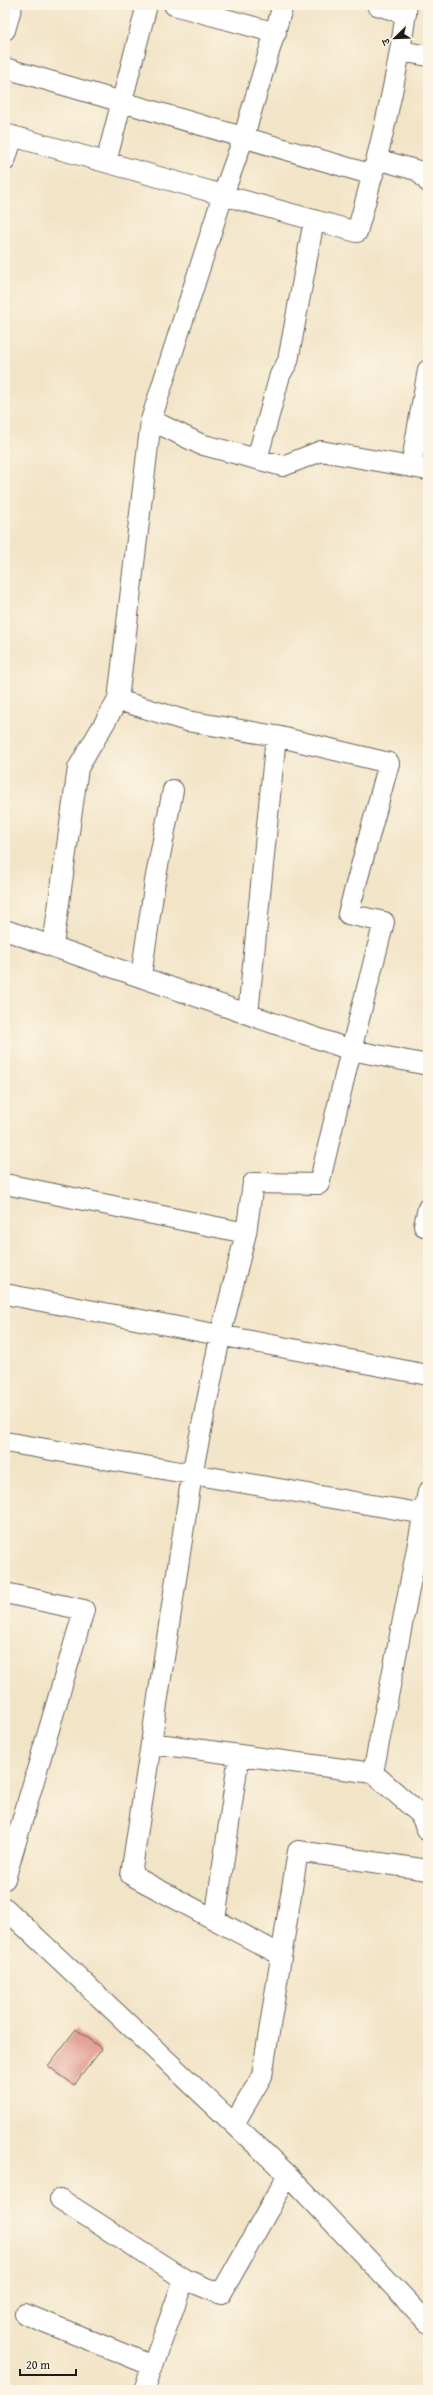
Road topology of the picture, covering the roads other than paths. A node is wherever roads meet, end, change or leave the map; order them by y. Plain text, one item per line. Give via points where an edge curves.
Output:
1 (12, 5) edge
2 (148, 5) edge
3 (174, 5) edge
4 (283, 5) edge
5 (377, 5) edge
6 (407, 9) edge
7 (5, 30) edge
8 (276, 33) junction
9 (401, 52) junction
10 (428, 56) edge
11 (5, 68) edge
12 (120, 102) junction
13 (9, 135) edge
14 (243, 139) junction
15 (5, 161) edge
16 (106, 162) junction
17 (375, 167) junction
18 (428, 182) edge
19 (223, 194) junction
20 (314, 220) junction
21 (428, 370) edge
22 (151, 420) junction
23 (257, 459) junction
24 (420, 468) edge
25 (118, 700) junction
26 (276, 736) junction
27 (173, 790) dead end
28 (5, 930) edge
29 (53, 945) junction
30 (141, 976) junction
31 (248, 1014) junction
32 (351, 1050) junction
33 (428, 1065) edge
34 (5, 1184) edge
35 (246, 1233) junction
36 (5, 1294) edge
37 (220, 1333) junction
38 (428, 1375) edge
39 (5, 1442) edge
40 (192, 1474) junction
41 (428, 1492) edge
42 (425, 1514) junction
43 (5, 1593) edge
44 (151, 1743) junction
45 (239, 1755) junction
46 (373, 1773) junction
47 (428, 1831) edge
48 (428, 1870) edge
49 (5, 1879) edge
50 (5, 1908) edge
51 (215, 1920) junction
52 (281, 1955) junction
53 (234, 2124) junction
54 (288, 2175) junction
55 (60, 2199) dead end
56 (184, 2279) junction
57 (24, 2314) dead end
58 (428, 2323) edge
59 (153, 2366) junction
60 (144, 2390) edge

1 - 7 street
2 - 12 street
3 - 8 street
4 - 8 street
5 - 6 street
6 - 9 street
8 - 14 street
9 - 10 street
9 - 17 street
11 - 12 street
12 - 14 street
12 - 16 street
13 - 15 street
13 - 16 street
14 - 17 street
14 - 19 street
16 - 19 street
17 - 18 street via 419,171
17 - 20 street via 357,232
19 - 20 street
19 - 22 street
20 - 23 street via 288,361 280,376
21 - 24 street
22 - 23 street via 200,444
22 - 25 street
23 - 24 street via 283,466 321,451
25 - 26 street via 187,721
25 - 29 street via 78,768
26 - 31 street
26 - 32 street via 389,763 348,914 384,922
27 - 30 street via 155,881
28 - 29 street
29 - 30 street
30 - 31 street
31 - 32 street
32 - 33 street
32 - 35 street via 319,1184 253,1183
34 - 35 street
35 - 37 street
36 - 37 street
37 - 38 street
37 - 40 street
39 - 40 street
40 - 42 street
40 - 44 street
41 - 42 street
42 - 46 street
43 - 49 street via 84,1610
44 - 45 street
44 - 51 street via 131,1875
45 - 46 street
45 - 51 street
46 - 47 street via 420,1814
48 - 52 street via 298,1851
50 - 53 street
51 - 52 street
52 - 53 street via 262,2076
53 - 54 street
54 - 56 street via 221,2294
54 - 58 street
55 - 56 street
56 - 59 street
57 - 59 street
59 - 60 street

